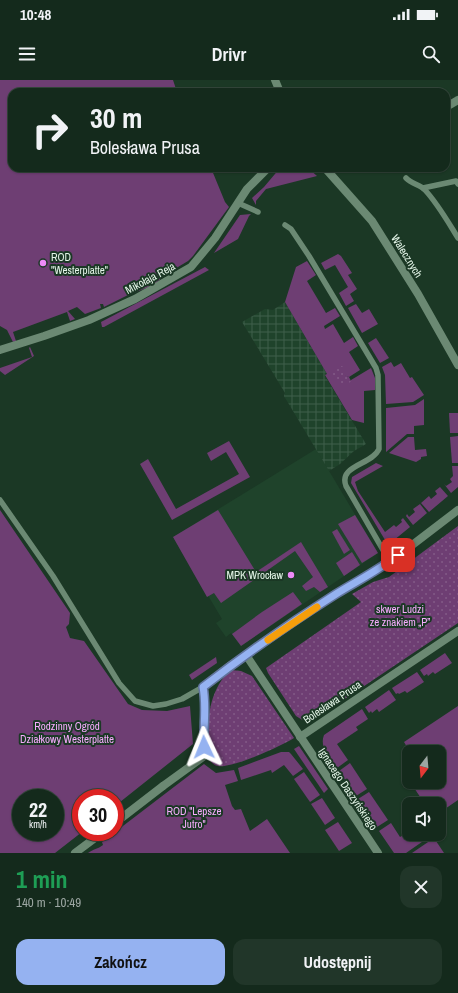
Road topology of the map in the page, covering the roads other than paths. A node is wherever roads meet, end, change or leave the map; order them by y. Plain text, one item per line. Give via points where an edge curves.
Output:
1 (264, 172) edge
2 (329, 172) edge
3 (406, 178) dead end
4 (458, 184) edge
5 (423, 188) junction
6 (238, 203) junction
7 (258, 212) dead end
8 (285, 225) dead end
9 (458, 238) edge
10 (0, 350) edge
11 (458, 365) edge
12 (0, 500) edge
13 (458, 510) edge
14 (390, 562) junction
15 (458, 630) edge
16 (246, 655) junction
17 (203, 687) junction
18 (300, 737) junction
19 (124, 816) edge
20 (91, 841) edge
21 (75, 853) edge
22 (378, 853) edge

1 - 6 street, Mikołaja Reja via 247,189
2 - 11 street, Walecznych via 372,221 418,294
3 - 5 lane
4 - 5 lane via 456,181
5 - 9 lane via 435,201
6 - 7 lane
6 - 10 street, Mikołaja Reja via 195,264 183,273 89,320
8 - 14 lane via 291,229 310,256 376,368 380,449 375,456 351,470 344,478 346,486
12 - 17 lane via 52,576 119,683 135,701 152,706 166,704 182,699
13 - 14 street
14 - 16 street via 333,596
15 - 18 street, Bolesława Prusa
16 - 17 street
16 - 18 street, Bolesława Prusa
17 - 19 street via 206,704 203,757
18 - 22 street, Ignacego Daszyńskiego
20 - 21 street

